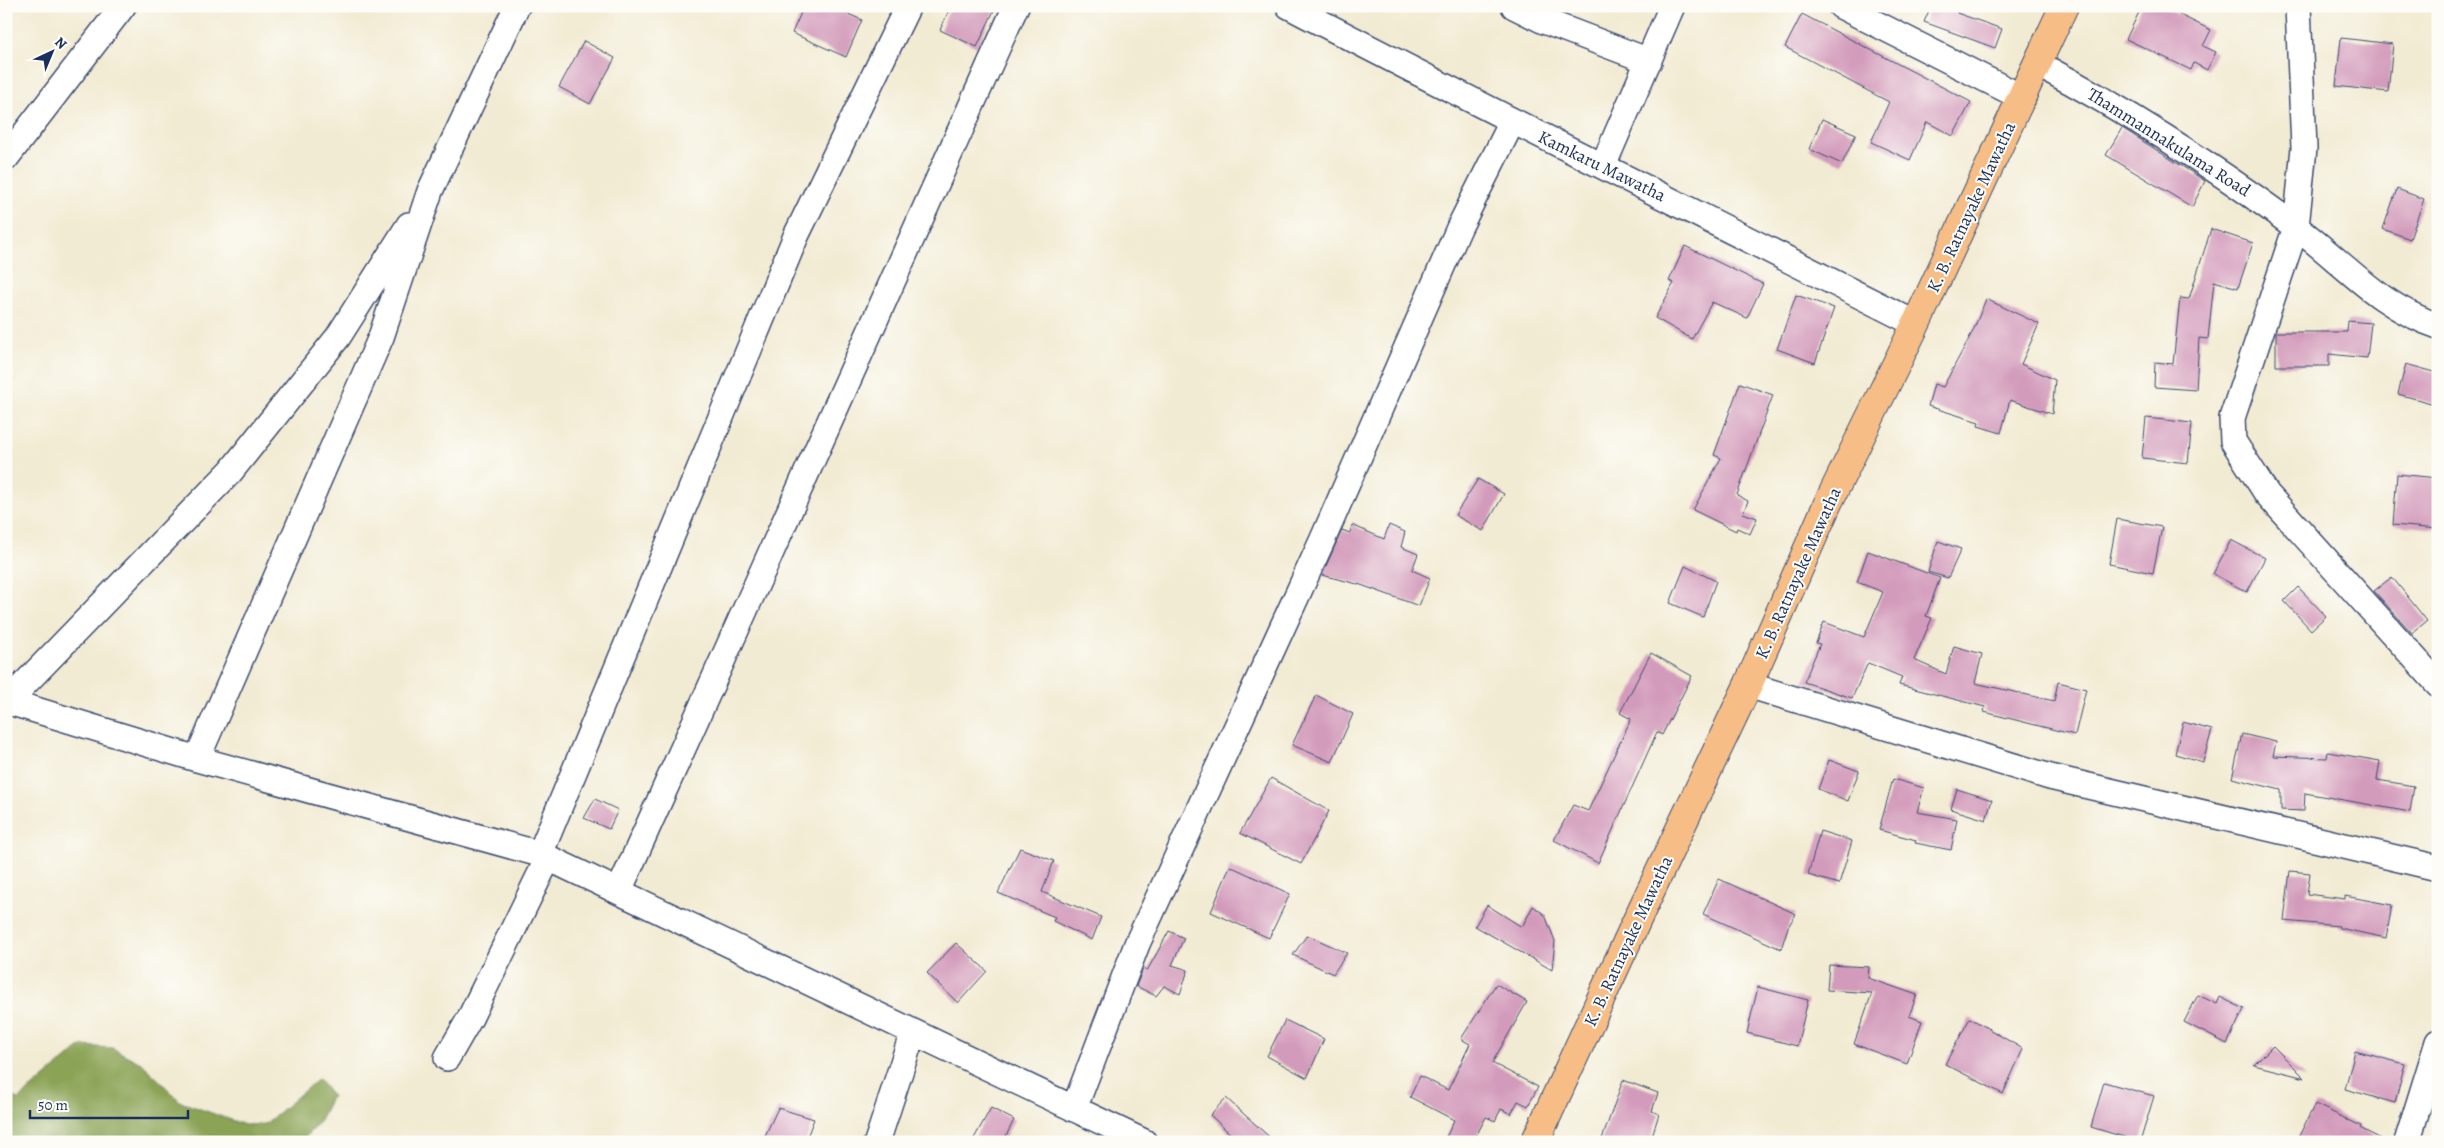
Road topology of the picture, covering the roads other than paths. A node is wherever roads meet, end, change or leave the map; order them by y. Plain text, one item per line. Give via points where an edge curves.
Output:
1 (123, 6) edge
2 (517, 6) edge
3 (908, 6) edge
4 (1016, 6) edge
5 (1289, 6) edge
6 (1514, 6) edge
7 (1672, 6) edge
8 (1841, 6) edge
9 (2064, 6) edge
10 (2298, 6) edge
11 (1648, 61) junction
12 (2038, 64) junction
13 (2023, 98) junction
14 (1512, 122) junction
15 (6, 158) edge
16 (1603, 166) junction
17 (430, 191) junction
18 (2296, 227) junction
19 (1916, 324) junction
20 (2438, 326) edge
21 (2438, 684) edge
22 (1748, 685) junction
23 (6, 702) edge
24 (197, 759) junction
25 (544, 856) junction
26 (2438, 868) edge
27 (619, 891) junction
28 (913, 1032) junction
29 (2438, 1042) edge
30 (447, 1058) dead end
31 (1074, 1109) junction
32 (877, 1142) edge
33 (1144, 1142) edge
34 (1535, 1142) edge
35 (2408, 1142) edge

1 - 15 street
2 - 17 street
3 - 25 street via 796,236
4 - 27 street
5 - 14 street, Kamkaru Mawatha
6 - 11 street via 1544,22
7 - 11 street
8 - 13 street
9 - 12 highway, K. B. Ratnayake Mawatha
10 - 18 street via 2304,148
11 - 16 street
12 - 13 highway, K. B. Ratnayake Mawatha
12 - 18 street, Thammannakulama Road via 2106,100 2246,190
13 - 19 highway, K. B. Ratnayake Mawatha
14 - 16 street, Kamkaru Mawatha
14 - 31 street via 1459,228 1326,532 1137,944
16 - 19 street, Kamkaru Mawatha
17 - 23 street via 338,338 231,471
17 - 24 street via 381,337
18 - 20 street, Thammannakulama Road via 2369,289 2411,317
18 - 21 street via 2232,418 2232,441 2267,494
19 - 22 highway, K. B. Ratnayake Mawatha via 1827,505
22 - 26 street via 2050,776
22 - 34 highway, K. B. Ratnayake Mawatha
23 - 24 street
24 - 25 street
25 - 27 street
25 - 30 street via 470,1018
27 - 28 street
28 - 31 street
28 - 32 street
29 - 35 street
31 - 33 street

